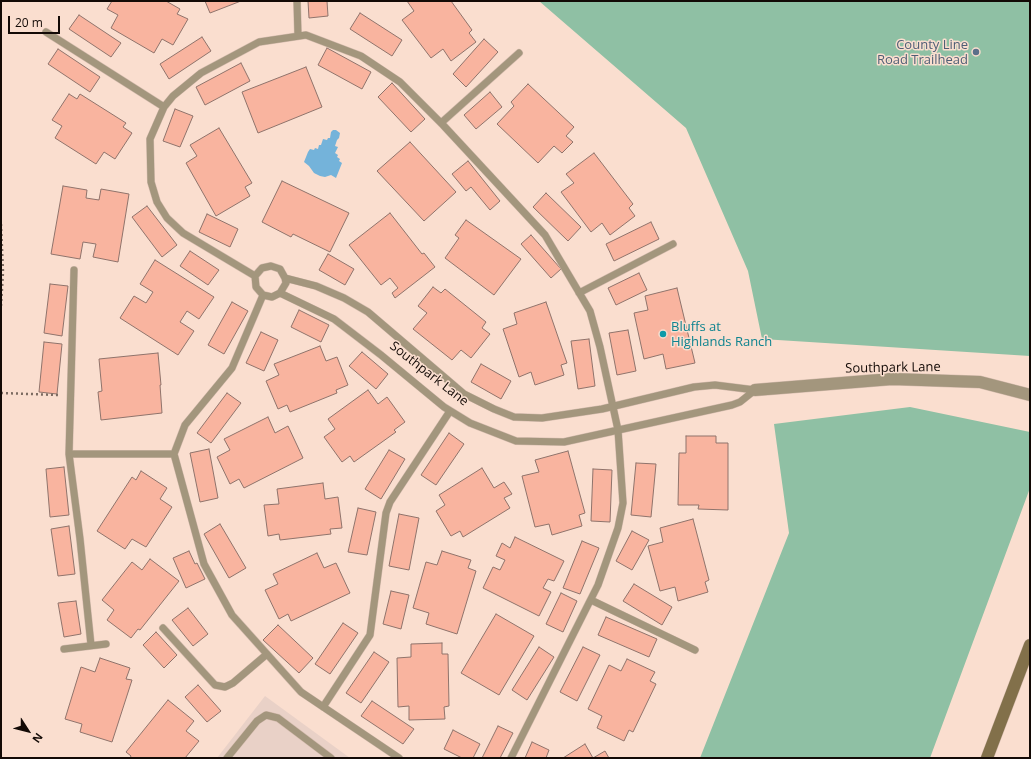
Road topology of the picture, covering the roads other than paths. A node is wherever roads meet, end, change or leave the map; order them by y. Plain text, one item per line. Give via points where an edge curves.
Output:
1 (298, 1) edge
2 (46, 32) dead end
3 (298, 36) junction
4 (519, 53) dead end
5 (164, 108) junction
6 (441, 123) junction
7 (673, 244) dead end
8 (74, 270) dead end
9 (255, 276) junction
10 (285, 278) junction
11 (280, 293) junction
12 (579, 293) junction
13 (263, 295) junction
14 (755, 390) junction
15 (1030, 395) edge
16 (613, 407) junction
17 (450, 411) junction
18 (618, 430) junction
19 (69, 454) junction
20 (174, 454) junction
21 (591, 600) junction
22 (163, 628) dead end
23 (106, 644) dead end
24 (91, 645) junction
25 (1030, 645) edge
26 (64, 649) dead end
27 (695, 650) dead end
28 (267, 654) junction
29 (323, 707) junction
30 (227, 758) edge
31 (331, 758) edge
32 (399, 758) edge
33 (510, 758) edge
34 (987, 758) edge

1 - 3 lane
2 - 5 lane
3 - 5 lane via 259,42 200,72 173,96
3 - 6 lane via 306,35 361,56 400,82
4 - 6 lane
5 - 9 lane via 150,138 151,182 157,202 167,218 183,233
6 - 12 lane via 545,235
7 - 12 lane
8 - 19 lane
9 - 10 lane, Southpark Lane via 262,268 271,266 280,269
9 - 13 lane via 256,287
10 - 11 lane via 286,283
10 - 16 lane, Southpark Lane via 316,286 368,312 464,394 514,417 542,418
11 - 13 lane via 272,297
11 - 17 lane, Southpark Lane via 334,319
12 - 16 lane via 590,311
13 - 20 lane via 232,368 185,425
14 - 15 street, Southpark Lane via 892,379 980,382
14 - 16 lane, Southpark Lane via 715,385 694,387
14 - 18 lane, Southpark Lane via 732,405
16 - 18 lane
17 - 18 lane, Southpark Lane via 470,423 516,441 564,442
17 - 29 lane via 390,502 386,512 370,635
18 - 21 lane via 623,503 618,528
19 - 20 lane
19 - 24 lane
20 - 28 lane via 204,564 232,615
21 - 27 lane
21 - 33 lane
22 - 28 lane via 215,686 225,687 233,683
23 - 24 lane
24 - 26 lane
25 - 34 main road
28 - 29 lane via 301,692
29 - 32 lane
30 - 31 lane via 257,721 266,715 278,718

